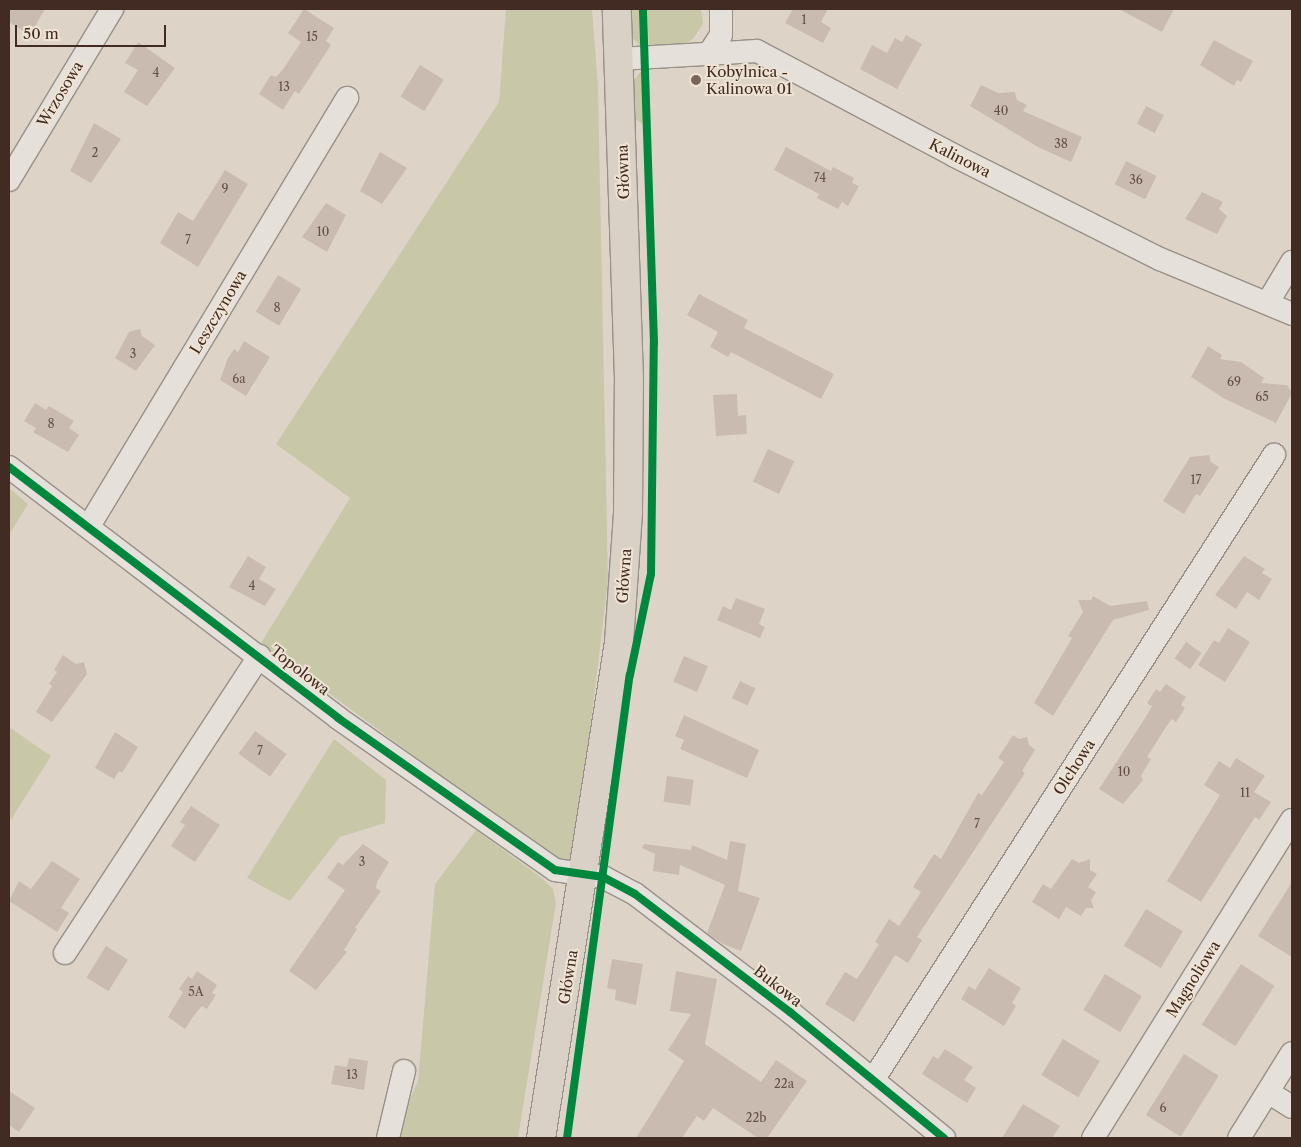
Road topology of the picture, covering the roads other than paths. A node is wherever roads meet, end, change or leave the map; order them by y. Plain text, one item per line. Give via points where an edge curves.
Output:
1 (112, 9) edge
2 (616, 9) edge
3 (721, 9) edge
4 (710, 52) junction
5 (619, 58) junction
6 (347, 98) dead end
7 (9, 180) edge
8 (1292, 262) edge
9 (1268, 302) junction
10 (1292, 314) edge
11 (1274, 455) dead end
12 (9, 467) edge
13 (89, 526) junction
14 (259, 656) junction
15 (1292, 820) edge
16 (584, 877) junction
17 (65, 953) dead end
18 (1292, 1053) edge
19 (404, 1071) dead end
20 (873, 1080) junction
21 (1268, 1092) junction
22 (1292, 1107) edge
23 (388, 1138) edge
24 (541, 1138) edge
25 (944, 1138) edge
26 (1093, 1138) edge
27 (1239, 1138) edge

1 - 7 street, Wrzosowa
2 - 5 main road, Główna
3 - 4 street via 721,35
4 - 5 street, Kalinowa
4 - 9 street, Kalinowa via 757,51 1160,259
5 - 16 main road, Główna via 629,379 628,512 619,642
6 - 13 street, Leszczynowa
8 - 9 street
9 - 10 street, Kalinowa
11 - 20 street, Olchowa
12 - 13 street, Topolowa
13 - 14 street, Topolowa
14 - 16 street, Topolowa via 338,718 555,870
14 - 17 street
15 - 26 street, Magnoliowa
16 - 20 street, Bukowa via 603,877 636,894
16 - 24 main road, Główna
18 - 21 street
19 - 23 street
20 - 25 street, Bukowa
21 - 22 street
21 - 27 street

